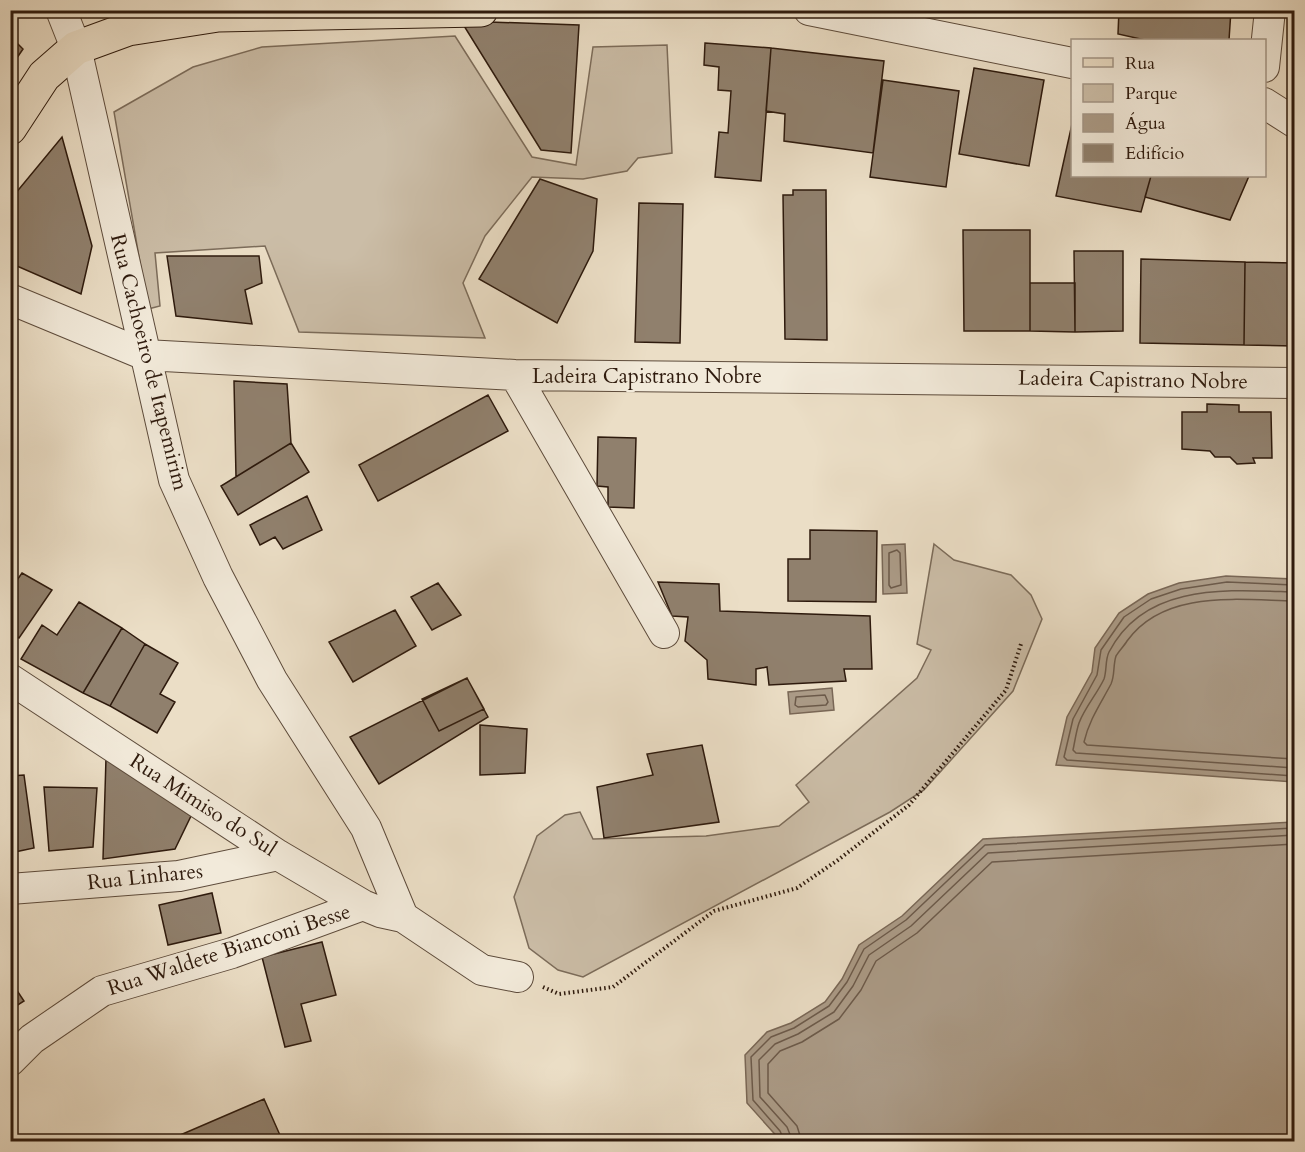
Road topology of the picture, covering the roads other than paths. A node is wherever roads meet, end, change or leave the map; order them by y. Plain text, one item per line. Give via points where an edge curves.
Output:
1 (61, 10) edge
2 (481, 10) edge
3 (809, 10) edge
4 (1270, 10) edge
5 (218, 13) edge
6 (76, 48) junction
7 (1266, 48) edge
8 (1071, 63) edge
9 (1266, 104) edge
10 (1294, 122) edge
11 (10, 128) edge
12 (10, 299) edge
13 (145, 355) junction
14 (515, 375) junction
15 (1294, 383) edge
16 (664, 633) dead end
17 (10, 679) edge
18 (278, 855) junction
19 (10, 889) edge
20 (363, 905) junction
21 (403, 917) junction
22 (518, 977) road end
23 (10, 1061) edge

1 - 6 street, Rua Cachoeiro de Itapemirim
2 - 5 main road
3 - 8 street
4 - 7 street
5 - 6 main road via 128,29
6 - 11 main road via 44,76
6 - 13 street, Rua Cachoeiro de Itapemirim
9 - 10 street
12 - 13 street, Ladeira Capistrano Nobre
13 - 14 street, Ladeira Capistrano Nobre
13 - 21 street, Rua Cachoeiro de Itapemirim via 174,480 218,577 272,680 366,828
14 - 15 street, Ladeira Capistrano Nobre
14 - 16 street
17 - 18 street, Rua Mimiso do Sul
18 - 19 street, Rua Linhares via 179,876
18 - 20 street, Rua Mimiso do Sul
20 - 21 street, Rua Mimiso do Sul
20 - 23 street, Rua Waldete Bianconi Besse via 232,953 102,991 32,1039
21 - 22 street via 482,970

